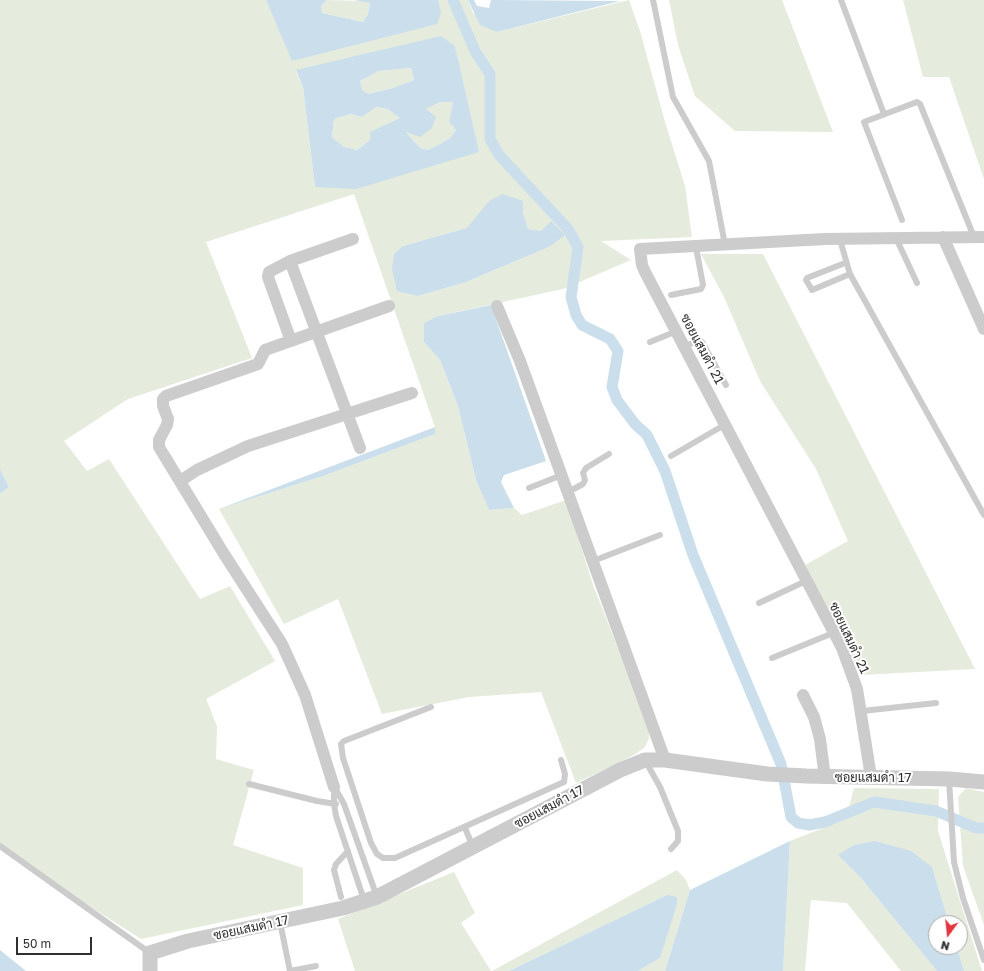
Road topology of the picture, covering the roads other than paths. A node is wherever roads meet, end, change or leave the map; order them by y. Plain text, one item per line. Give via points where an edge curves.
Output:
1 (653, 0) edge
2 (841, 0) edge
3 (884, 114) junction
4 (902, 220) dead end
5 (943, 237) junction
6 (979, 237) edge
7 (896, 238) junction
8 (353, 239) dead end
9 (840, 240) junction
10 (724, 245) junction
11 (696, 247) junction
12 (290, 261) junction
13 (845, 263) junction
14 (850, 274) junction
15 (917, 283) dead end
16 (671, 295) dead end
17 (388, 306) dead end
18 (497, 306) dead end
19 (984, 329) edge
20 (316, 331) junction
21 (677, 331) junction
22 (291, 340) junction
23 (650, 342) dead end
24 (685, 346) junction
25 (726, 385) dead end
26 (412, 392) dead end
27 (346, 413) junction
28 (726, 424) junction
29 (360, 448) dead end
30 (609, 454) dead end
31 (670, 456) dead end
32 (562, 475) junction
33 (180, 481) junction
34 (529, 488) dead end
35 (568, 492) junction
36 (984, 515) edge
37 (660, 535) dead end
38 (593, 561) junction
39 (806, 581) junction
40 (759, 602) dead end
41 (833, 633) junction
42 (772, 658) dead end
43 (803, 695) dead end
44 (936, 702) dead end
45 (432, 707) dead end
46 (862, 711) junction
47 (561, 760) dead end
48 (645, 760) junction
49 (665, 760) junction
50 (871, 777) junction
51 (825, 778) junction
52 (949, 779) junction
53 (984, 782) edge
54 (249, 784) dead end
55 (334, 787) junction
56 (334, 804) junction
57 (344, 804) junction
58 (465, 828) junction
59 (0, 846) edge
60 (473, 847) junction
61 (671, 849) dead end
62 (348, 851) junction
63 (341, 897) dead end
64 (371, 899) junction
65 (280, 922) junction
66 (150, 953) junction
67 (984, 960) edge
68 (316, 966) dead end
69 (150, 971) edge
70 (290, 971) edge

1 - 10 lane via 673,97 709,160
2 - 3 lane
3 - 4 lane via 864,122
3 - 6 lane via 915,102 919,103
5 - 6 street, ซอยแสมดำ 21
5 - 7 street, ซอยแสมดำ 21
5 - 19 street
7 - 9 street, ซอยแสมดำ 21
7 - 15 lane
8 - 12 street
9 - 10 street, ซอยแสมดำ 21
9 - 13 lane
10 - 11 street, ซอยแสมดำ 21
11 - 16 lane via 703,285 701,289
11 - 21 street, ซอยแสมดำ 21 via 640,249 642,265
12 - 20 street
12 - 22 street via 273,269 268,277
13 - 14 lane
13 - 14 lane via 806,280 812,290
14 - 36 lane
17 - 20 street
18 - 32 street
20 - 22 street
20 - 27 street
21 - 23 lane
21 - 24 street, ซอยแสมดำ 21
22 - 33 street via 265,350 258,364 163,399 168,418 159,440 159,447
24 - 25 lane via 702,342
24 - 28 street, ซอยแสมดำ 21
26 - 27 street
27 - 29 street
27 - 33 street via 248,446 197,470
28 - 31 lane
28 - 39 street, ซอยแสมดำ 21
30 - 35 lane via 586,468 583,473 583,484
32 - 34 lane
32 - 35 street
33 - 55 street via 282,644 305,695
35 - 38 street
37 - 38 lane
38 - 49 street
39 - 40 lane
39 - 41 street, ซอยแสมดำ 21
41 - 42 lane
41 - 46 street, ซอยแสมดำ 21 via 842,648
43 - 51 street via 814,717 820,739
44 - 46 lane
45 - 58 lane via 344,740 341,744 343,758 371,843 377,854 383,858 395,858
46 - 50 street, ซอยแสมดำ 21
47 - 58 lane via 565,774 564,782
48 - 49 street, ซอยแสมดำ 17
48 - 60 street, ซอยแสมดำ 17 via 620,770
48 - 61 lane via 660,787 678,831 678,841
49 - 51 street, ซอยแสมดำ 17 via 767,774
50 - 51 street, ซอยแสมดำ 17
50 - 52 street, ซอยแสมดำ 17
52 - 53 street, ซอยแสมดำ 17
52 - 67 lane via 954,862
54 - 56 lane
55 - 56 lane
55 - 57 lane
56 - 57 lane
56 - 62 lane
57 - 64 lane
58 - 60 lane
59 - 66 lane
60 - 64 street, ซอยแสมดำ 17
62 - 63 lane via 334,870
62 - 64 lane
64 - 65 street, ซอยแสมดำ 17
65 - 66 street, ซอยแสมดำ 17 via 188,941
65 - 70 lane
66 - 69 street
68 - 70 lane

